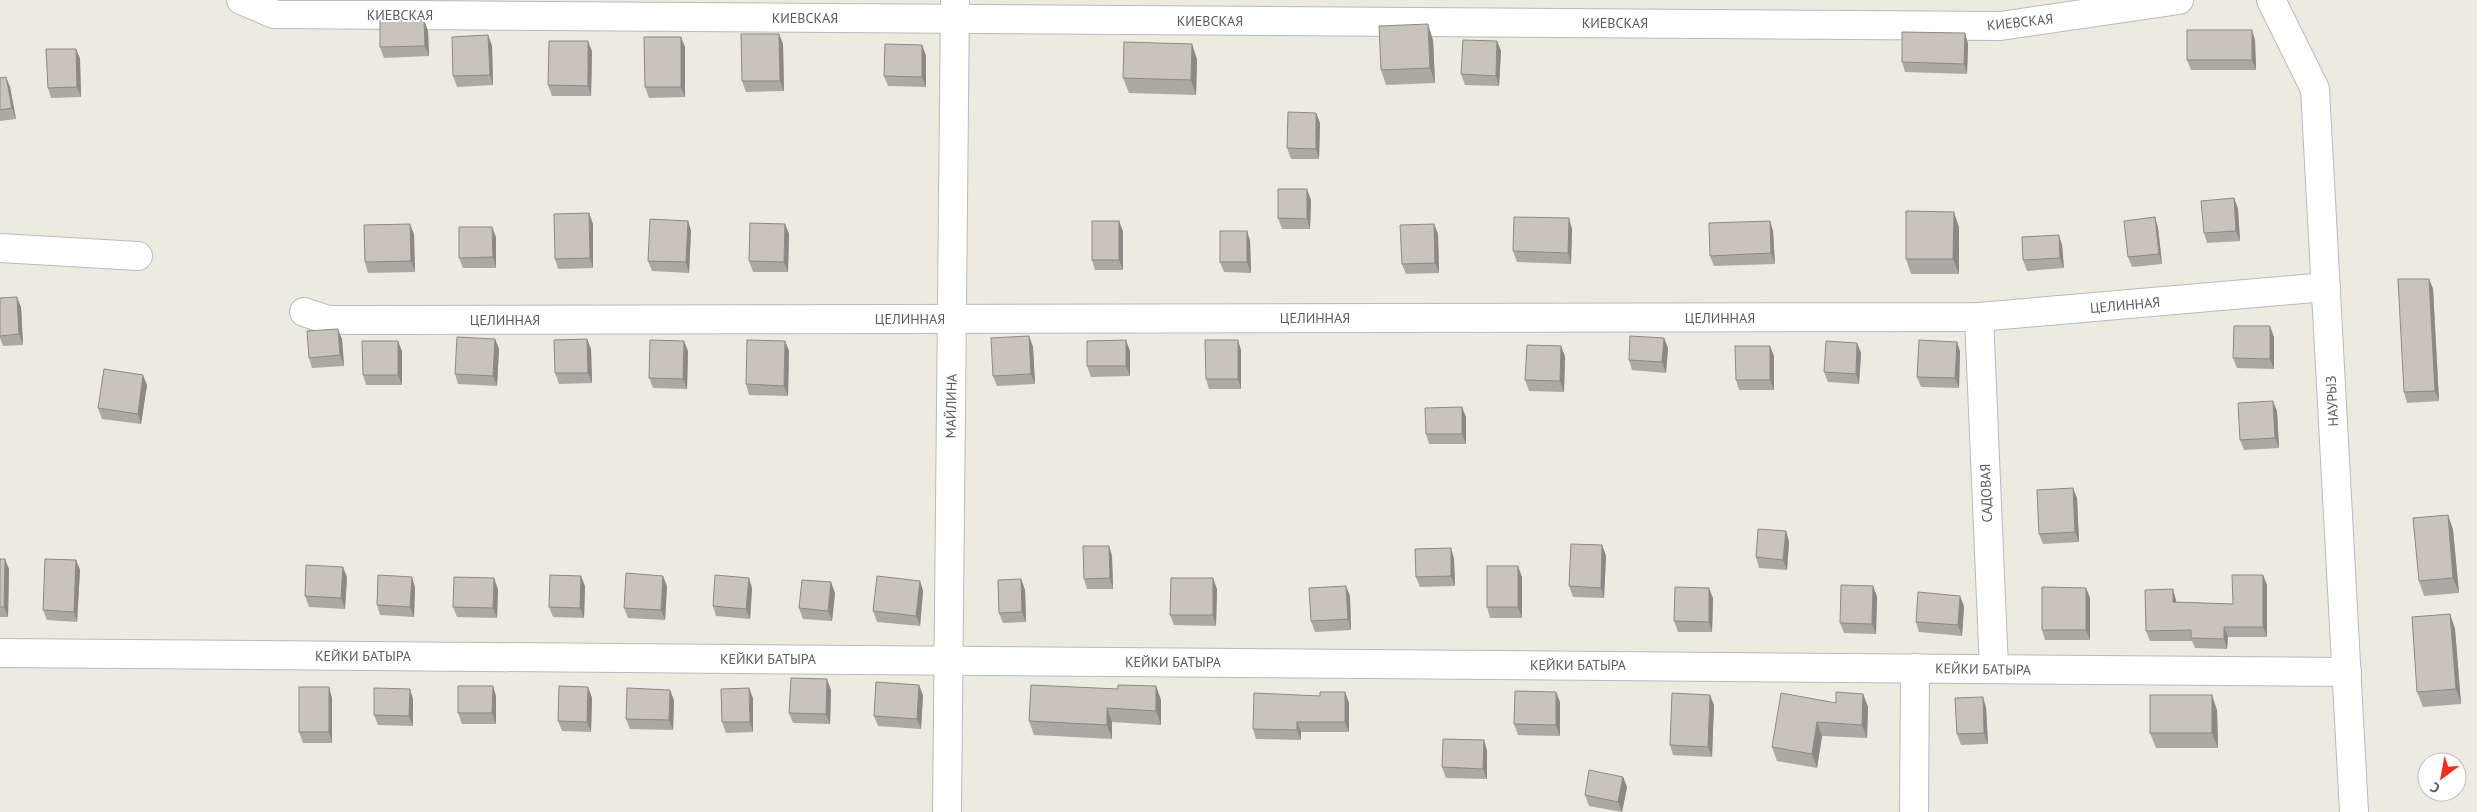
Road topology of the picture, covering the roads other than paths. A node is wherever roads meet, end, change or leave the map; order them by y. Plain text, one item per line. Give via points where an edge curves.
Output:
1 (241, 0) edge
2 (2180, 0) edge
3 (2271, 0) edge
4 (955, 10) edge
5 (0, 248) edge
6 (138, 256) dead end
7 (2326, 287) junction
8 (304, 312) dead end
9 (1979, 317) junction
10 (952, 319) junction
11 (0, 653) edge
12 (948, 660) junction
13 (1915, 668) junction
14 (1994, 669) junction
15 (2346, 672) junction
16 (947, 812) edge
17 (1914, 812) edge
18 (2354, 812) edge

1 - 4 street, КИЕВСКАЯ via 274,14
2 - 4 street, КИЕВСКАЯ via 2000,26
3 - 7 street, НАУРЫЗ via 2315,89
4 - 10 street, МАЙЛИНА
5 - 6 street
7 - 9 street, ЦЕЛИННАЯ
7 - 15 street, НАУРЫЗ
8 - 10 street, ЦЕЛИННАЯ via 328,320
9 - 10 street, ЦЕЛИННАЯ
9 - 14 street, САДОВАЯ
10 - 12 street, МАЙЛИНА
11 - 12 street, КЕЙКИ БАТЫРА
12 - 13 street, КЕЙКИ БАТЫРА
12 - 16 street, МАЙЛИНА
13 - 14 street, КЕЙКИ БАТЫРА
13 - 17 street
14 - 15 street, КЕЙКИ БАТЫРА
15 - 18 street, НАУРЫЗ

